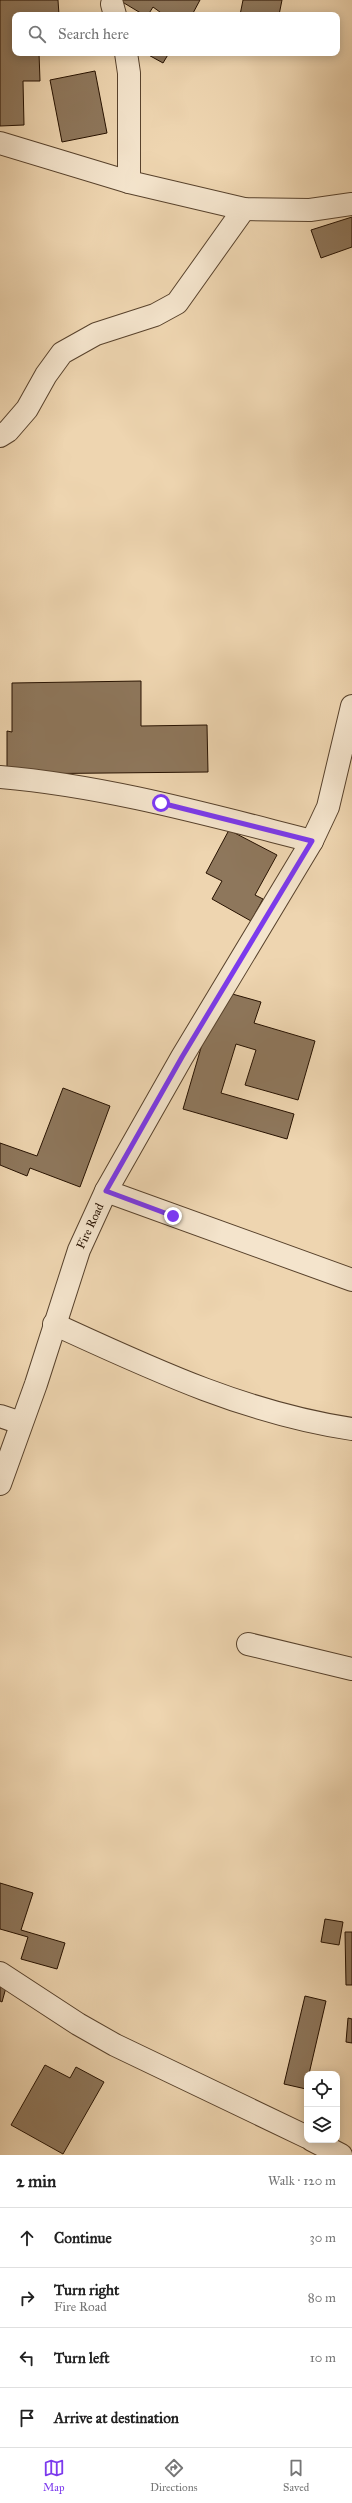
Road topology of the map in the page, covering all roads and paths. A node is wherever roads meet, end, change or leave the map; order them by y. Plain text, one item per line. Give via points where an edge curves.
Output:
1 (126, 56) edge
2 (0, 143) edge
3 (130, 182) junction
4 (352, 204) edge
5 (244, 209) junction
6 (0, 436) edge
7 (352, 706) edge
8 (0, 777) edge
9 (312, 841) junction
10 (106, 1191) junction
11 (352, 1280) edge
12 (54, 1324) junction
13 (0, 1416) edge
14 (21, 1423) junction
15 (352, 1429) edge
16 (0, 1484) edge
17 (248, 1644) dead end
18 (352, 1669) edge
19 (0, 1973) edge
20 (304, 2136) edge
21 (318, 2143) edge
22 (342, 2155) edge

1 - 3 street via 129,73
2 - 3 street
3 - 5 street
4 - 5 street via 310,210
5 - 6 street via 177,303 155,315 96,334 62,353 46,375 28,409
7 - 9 street, Fire Road via 328,806
8 - 9 street via 38,780 161,803
9 - 10 street, Fire Road via 182,1057
10 - 11 street
10 - 12 street, Fire Road via 79,1250
12 - 14 street, Fire Road
12 - 15 street via 184,1383 231,1400 280,1415
13 - 14 street
14 - 16 street, Fire Road
17 - 18 street
19 - 20 street via 114,2045
21 - 22 street

